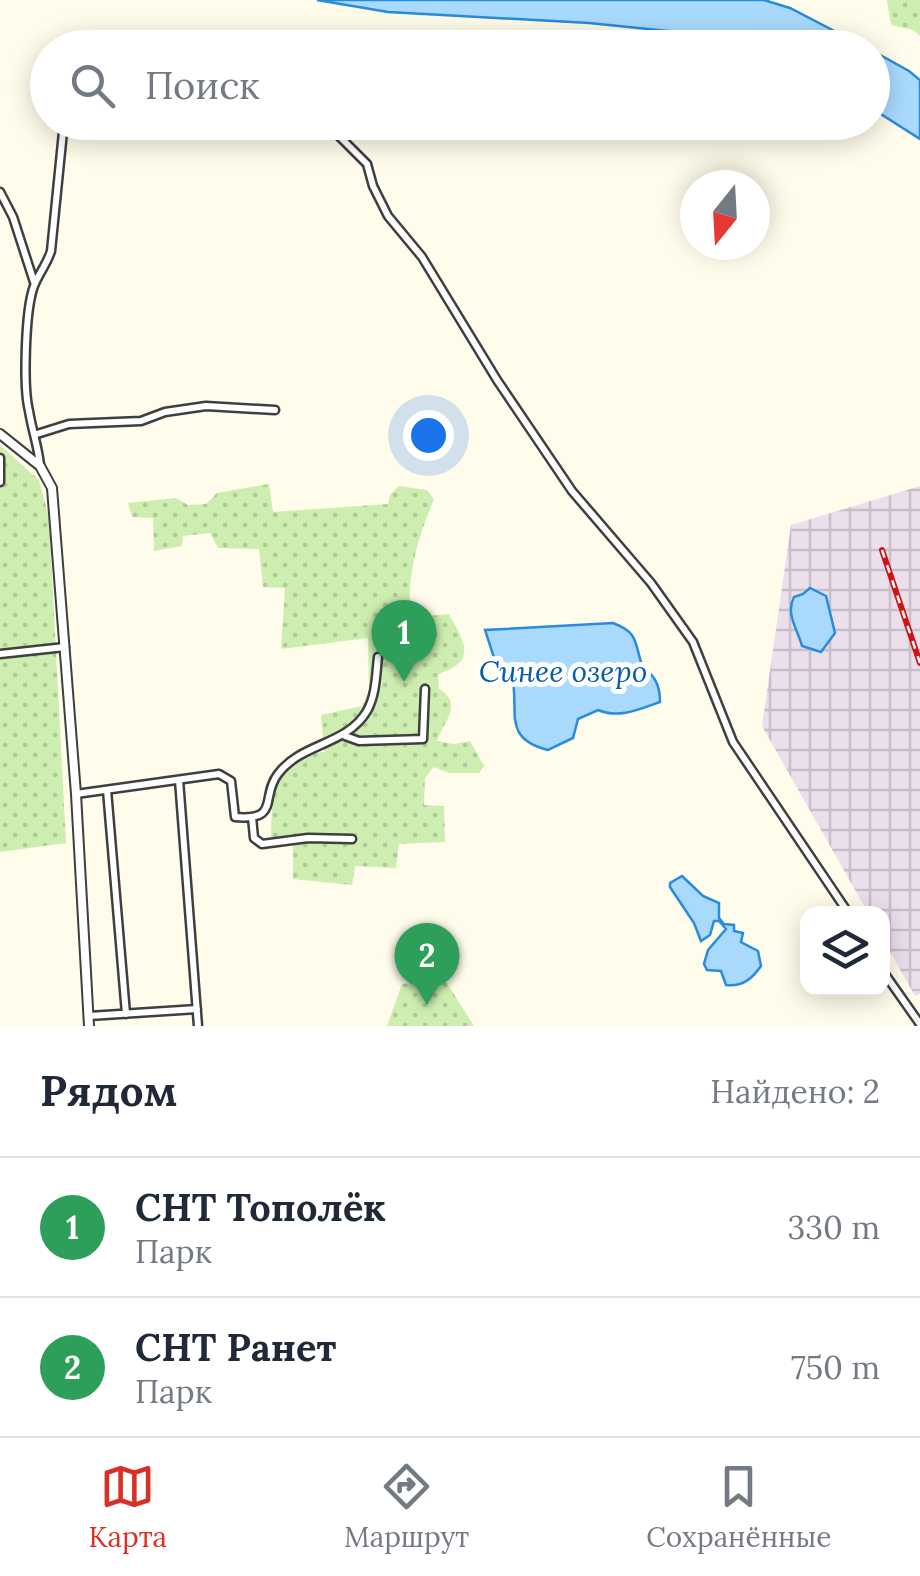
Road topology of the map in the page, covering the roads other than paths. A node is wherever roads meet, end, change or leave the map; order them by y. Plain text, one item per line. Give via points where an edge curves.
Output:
1 (62, 140) edge
2 (343, 140) edge
3 (0, 192) edge
4 (34, 283) junction
5 (275, 410) dead end
6 (0, 434) edge
7 (37, 434) junction
8 (0, 458) edge
9 (40, 466) junction
10 (0, 482) edge
11 (65, 647) junction
12 (0, 654) edge
13 (378, 657) dead end
14 (425, 689) dead end
15 (346, 736) junction
16 (179, 780) junction
17 (107, 790) junction
18 (76, 794) junction
19 (252, 817) junction
20 (352, 839) dead end
21 (844, 906) edge
22 (890, 981) edge
23 (197, 1009) junction
24 (126, 1014) junction
25 (89, 1021) edge
26 (920, 1024) edge
27 (198, 1026) edge

1 - 4 street via 51,252
2 - 21 street via 368,164 388,216 422,257 572,491 693,642 733,742
3 - 4 street
4 - 7 street via 27,377
5 - 7 street via 206,406
6 - 9 street
7 - 9 street
8 - 10 street
9 - 11 street via 52,488
11 - 12 street
11 - 18 street
13 - 15 street via 372,700
14 - 15 street via 424,740
15 - 19 street via 314,747 279,773 267,809
16 - 17 street
16 - 19 street via 228,778 234,815
16 - 23 street
17 - 18 street
17 - 24 street
18 - 25 street
19 - 20 street via 254,838 262,844
22 - 26 street
23 - 24 street
23 - 27 street
24 - 25 street

